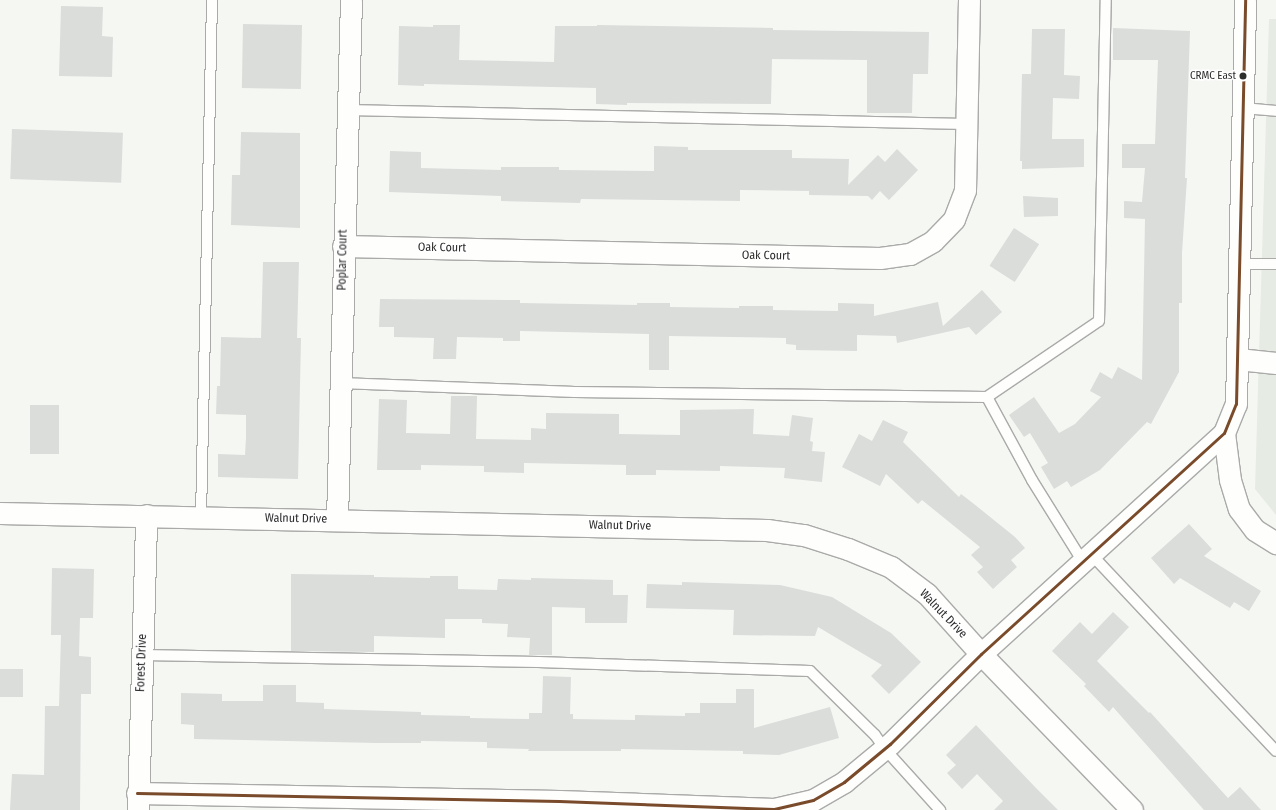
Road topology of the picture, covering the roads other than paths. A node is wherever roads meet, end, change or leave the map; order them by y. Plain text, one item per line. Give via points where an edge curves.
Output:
1 (212, 0) edge
2 (351, 0) edge
3 (969, 0) edge
4 (1106, 0) edge
5 (1245, 0) edge
6 (1243, 108) junction
7 (348, 110) junction
8 (1276, 111) edge
9 (966, 124) junction
10 (343, 246) junction
11 (1240, 264) junction
12 (1276, 264) edge
13 (1238, 359) junction
14 (1276, 363) edge
15 (340, 382) junction
16 (987, 397) junction
17 (1224, 433) junction
18 (0, 513) edge
19 (146, 515) junction
20 (201, 517) junction
21 (337, 520) junction
22 (1276, 542) edge
23 (1087, 558) junction
24 (982, 654) junction
25 (142, 655) junction
26 (884, 748) junction
27 (1276, 751) edge
28 (138, 801) edge
29 (559, 806) edge
30 (940, 810) edge
31 (1132, 810) edge

1 - 20 lane
2 - 7 street, Poplar Court
3 - 9 street, Oak Court
4 - 16 lane via 1099,321
5 - 6 street
6 - 8 lane
6 - 11 street
7 - 9 lane
7 - 10 street, Poplar Court
9 - 10 street, Oak Court via 965,190 954,219 933,241 910,254 880,258
10 - 15 street, Poplar Court
11 - 12 lane
11 - 13 street
13 - 14 street
13 - 17 street via 1236,404
15 - 16 lane via 575,392
15 - 21 street, Poplar Court
16 - 23 lane via 1032,480
17 - 22 street via 1230,480 1239,509 1255,530
17 - 23 street
18 - 19 street, Walnut Drive
19 - 20 street, Walnut Drive
19 - 25 street, Forest Drive
20 - 21 street, Walnut Drive
21 - 24 street, Walnut Drive via 767,530 804,535 848,549 891,567 927,594
23 - 24 street
23 - 27 lane
24 - 26 street
24 - 31 street, Walnut Drive
25 - 26 lane via 538,662 810,671 875,735
25 - 28 street, Forest Drive
26 - 29 street via 844,782 813,800 774,809
26 - 30 lane
28 - 29 street

